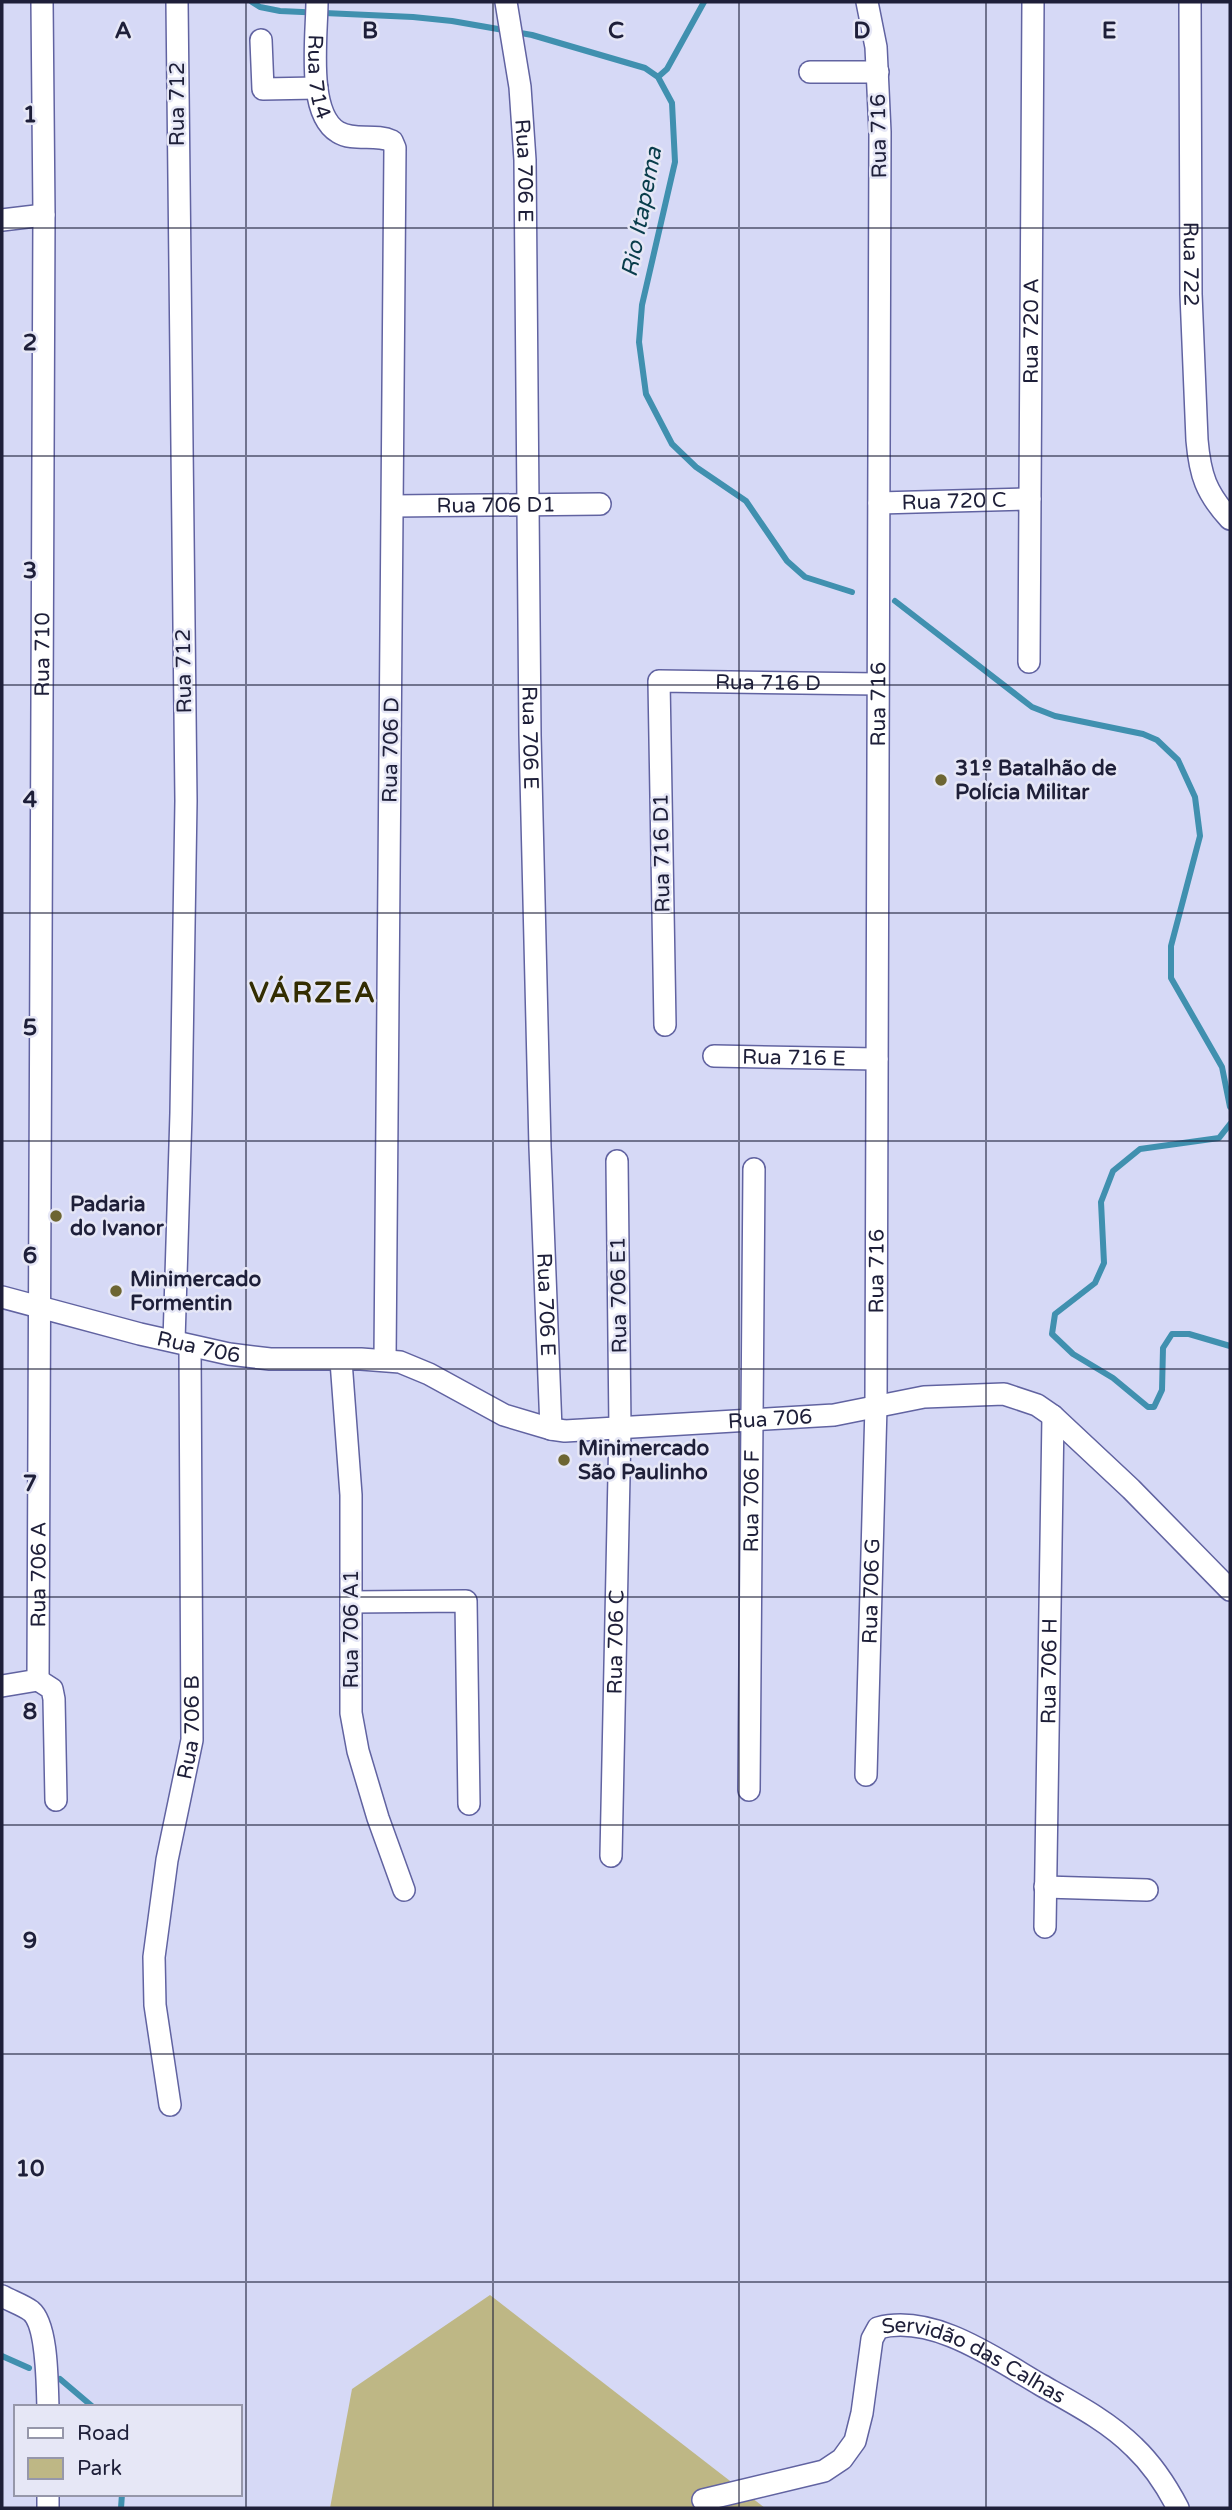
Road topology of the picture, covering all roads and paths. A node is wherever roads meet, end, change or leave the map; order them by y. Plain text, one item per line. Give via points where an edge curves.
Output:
1 (42, 2) edge
2 (177, 2) edge
3 (867, 2) edge
4 (1033, 2) edge
5 (1190, 2) edge
6 (507, 8) edge
7 (317, 11) edge
8 (261, 40) dead end
9 (810, 72) dead end
10 (878, 72) junction
11 (317, 88) junction
12 (392, 141) joint
13 (44, 215) junction
14 (2, 220) edge
15 (1030, 499) junction
16 (879, 503) junction
17 (600, 504) dead end
18 (528, 505) junction
19 (393, 506) junction
20 (1230, 519) edge
21 (1029, 662) dead end
22 (659, 681) joint
23 (878, 684) junction
24 (664, 1025) dead end
25 (714, 1056) dead end
26 (877, 1059) junction
27 (617, 1161) dead end
28 (754, 1169) dead end
29 (2, 1297) edge
30 (39, 1306) junction
31 (182, 1343) junction
32 (341, 1360) junction
33 (385, 1360) junction
34 (876, 1406) junction
35 (1052, 1416) junction
36 (753, 1420) junction
37 (620, 1428) junction
38 (551, 1429) junction
39 (1230, 1590) edge
40 (351, 1602) junction
41 (38, 1680) junction
42 (2, 1686) edge
43 (866, 1775) dead end
44 (749, 1790) dead end
45 (56, 1800) dead end
46 (469, 1804) dead end
47 (611, 1856) dead end
48 (1045, 1887) junction
49 (1147, 1890) dead end
50 (404, 1891) dead end
51 (1045, 1927) dead end
52 (170, 2105) dead end
53 (2, 2296) edge
54 (48, 2405) edge
55 (704, 2500) dead end
56 (1178, 2508) edge

1 - 13 street, Rua 710
2 - 31 street, Rua 712 via 186,801
3 - 10 street, Rua 716
4 - 15 street, Rua 720 A
5 - 20 street, Rua 722 via 1191,294 1197,440 1208,492
6 - 18 street, Rua 706 E via 520,87 525,160
7 - 11 street, Rua 714
8 - 11 street via 263,89
9 - 10 street
10 - 16 street, Rua 716
11 - 12 street, Rua 714 via 324,118 339,133
12 - 19 street, Rua 706 D
13 - 14 street
13 - 30 street, Rua 710
15 - 16 street, Rua 720 C
15 - 21 street, Rua 720 A
16 - 23 street, Rua 716
17 - 18 street, Rua 706 D1
18 - 19 street, Rua 706 D1
18 - 38 street, Rua 706 E via 539,1119
19 - 33 street, Rua 706 D
22 - 23 street, Rua 716 D
22 - 24 street, Rua 716 D1
23 - 26 street, Rua 716
25 - 26 street, Rua 716 E
26 - 34 street, Rua 716
27 - 37 street, Rua 706 E1
28 - 36 street, Rua 706 F
29 - 30 street, Rua 706
30 - 31 street, Rua 706
30 - 41 street, Rua 706 A
31 - 32 street, Rua 706 via 248,1357
31 - 52 street, Rua 706 B via 192,1740 167,1860 154,1957 155,2005
32 - 33 street, Rua 706
32 - 40 street, Rua 706 A1 via 351,1494
33 - 38 street, Rua 706 via 414,1367 504,1415
34 - 35 street, Rua 706 via 924,1397 991,1393 1020,1398
34 - 36 street, Rua 706 via 834,1415
34 - 43 street, Rua 706 G
35 - 39 street, Rua 706
35 - 48 street, Rua 706 H
36 - 37 street, Rua 706
36 - 44 street, Rua 706 F
37 - 38 street, Rua 706
37 - 47 street, Rua 706 C
40 - 46 street via 466,1601
40 - 50 street, Rua 706 A1 via 354,1732
41 - 42 street
41 - 45 street via 52,1689 54,1699
48 - 49 street
48 - 51 street, Rua 706 H
53 - 54 street via 32,2312 38,2322
55 - 56 street, Servidão das Calhas via 824,2471 842,2459 855,2441 860,2422 872,2339 878,2328 891,2325 948,2335 978,2347 1093,2415 1134,2446 1165,2482

